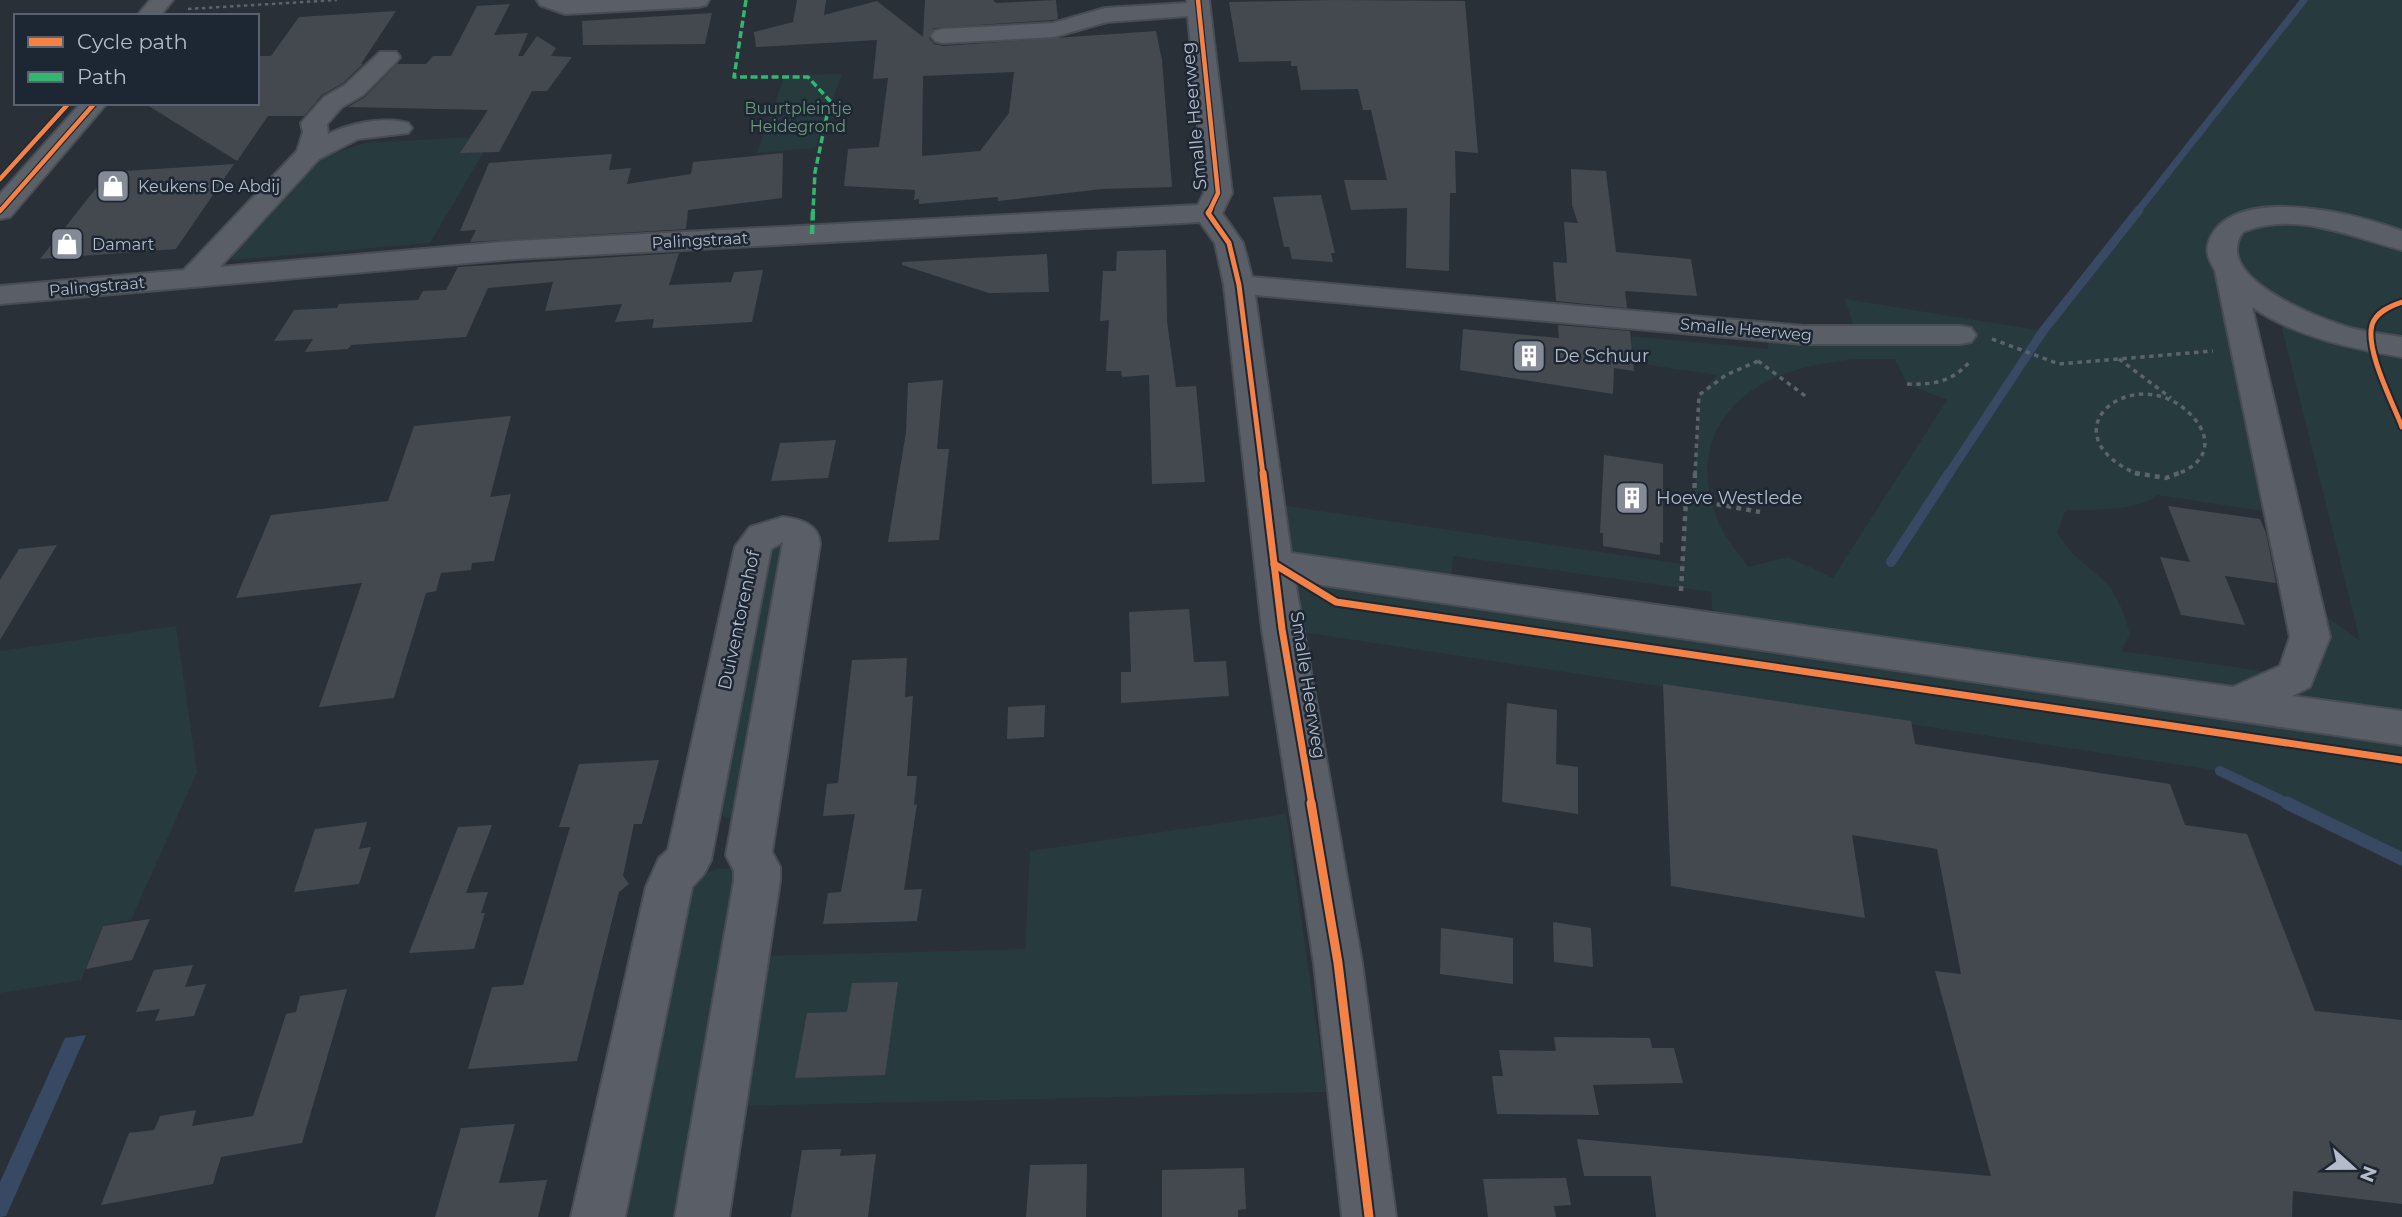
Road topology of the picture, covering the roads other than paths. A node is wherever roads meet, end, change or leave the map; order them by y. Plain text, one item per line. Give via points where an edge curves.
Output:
1 (548, 0) edge
2 (698, 0) edge
3 (1199, 5) edge
4 (174, 6) edge
5 (153, 14) edge
6 (943, 36) dead end
7 (388, 57) dead end
8 (67, 105) edge
9 (93, 105) edge
10 (399, 128) dead end
11 (310, 153) junction
12 (0, 179) edge
13 (0, 211) edge
14 (1208, 213) junction
15 (2330, 220) junction
16 (2402, 232) edge
17 (2402, 241) edge
18 (2229, 270) junction
19 (194, 277) junction
20 (1239, 285) junction
21 (0, 295) edge
22 (1966, 345) road end
23 (2402, 347) edge
24 (1274, 564) junction
25 (2235, 704) junction
26 (2402, 729) edge
27 (749, 855) junction
28 (688, 860) junction
29 (598, 1217) edge
30 (702, 1217) edge
31 (1369, 1217) edge

1 - 2 street via 565,7
3 - 6 street, Smalle Heerweg via 1105,15 1054,30
3 - 14 street, Smalle Heerweg via 1219,193
4 - 5 main road
7 - 11 street via 314,122
8 - 12 main road
9 - 13 main road
10 - 11 street via 352,132
11 - 19 street
14 - 19 street, Palingstraat via 514,250
14 - 20 street, Smalle Heerweg via 1230,243
15 - 16 street
15 - 17 street
15 - 18 street via 2271,216 2248,220 2222,240 2221,254
18 - 23 street via 2246,288 2301,321 2335,334
18 - 25 street via 2310,637 2297,676
19 - 21 street, Palingstraat
20 - 22 street, Smalle Heerweg
20 - 24 street, Smalle Heerweg
24 - 25 street
24 - 31 street, Smalle Heerweg via 1338,963
25 - 26 street
27 - 28 street via 720,846
27 - 28 street, Duiventorenhof via 802,544 802,538 790,530 763,535 753,547
27 - 30 street, Duiventorenhof via 757,867 757,881
28 - 29 street, Duiventorenhof via 675,872 669,887

